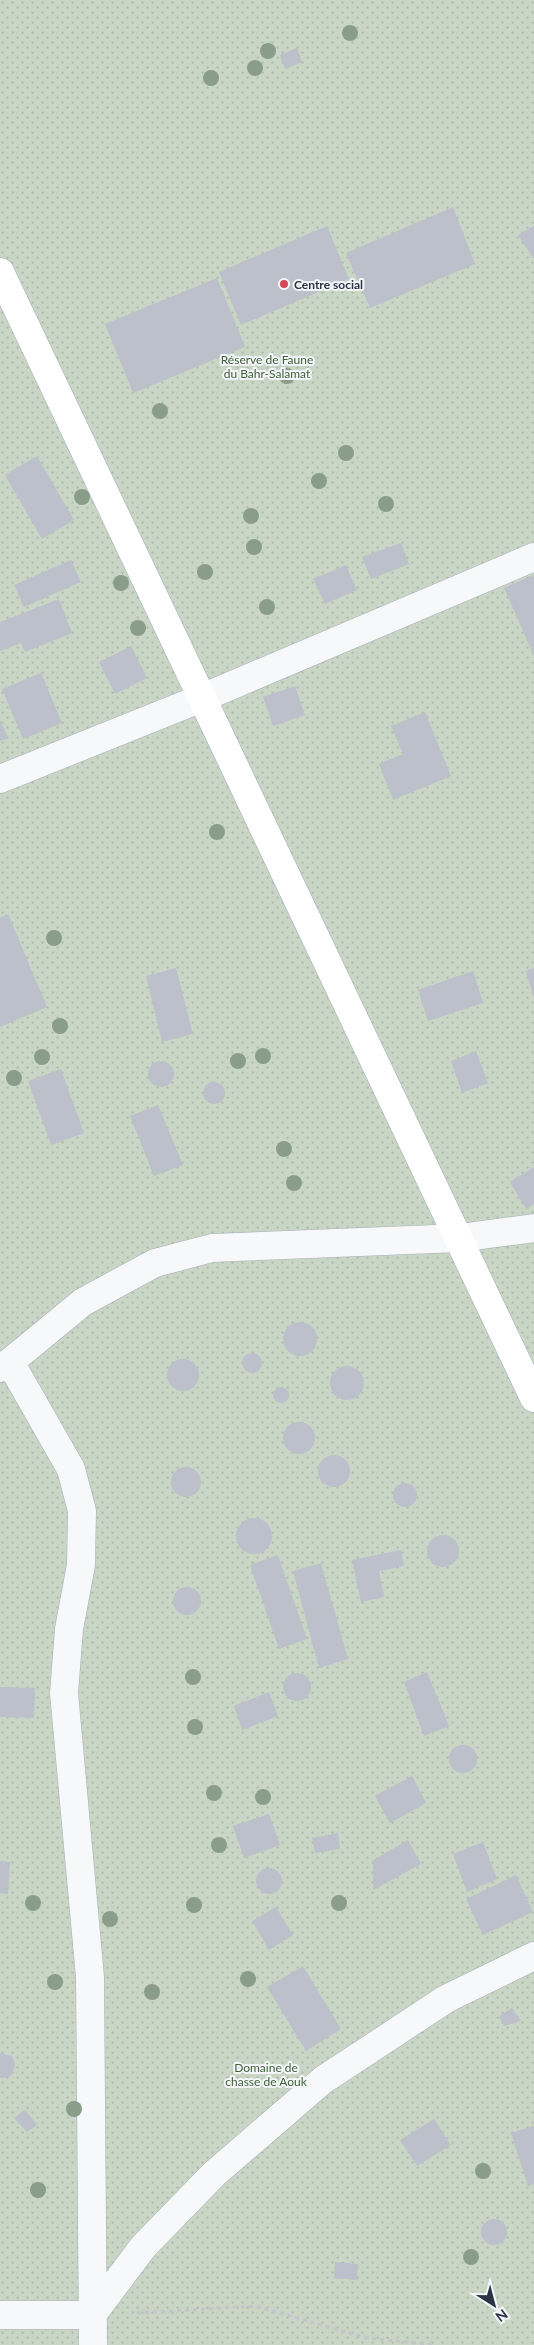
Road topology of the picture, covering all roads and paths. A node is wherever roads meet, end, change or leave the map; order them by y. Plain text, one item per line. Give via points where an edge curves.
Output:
1 (0, 272) edge
2 (534, 557) edge
3 (202, 698) junction
4 (0, 779) edge
5 (534, 1228) edge
6 (460, 1238) junction
7 (5, 1365) edge
8 (534, 1398) edge
9 (534, 1956) edge
10 (0, 2315) edge
11 (92, 2315) junction
12 (93, 2345) edge
13 (435, 2345) edge

1 - 3 main road
2 - 3 street
3 - 4 street
3 - 6 main road
5 - 6 street
6 - 7 street via 212,1248 155,1263 83,1302
6 - 8 main road
7 - 11 street via 71,1469 82,1511 82,1565 69,1629 64,1693 90,1977
9 - 11 street via 446,1999 323,2080 214,2174 149,2240
10 - 11 street
11 - 12 street
11 - 13 path via 256,2306 366,2338

